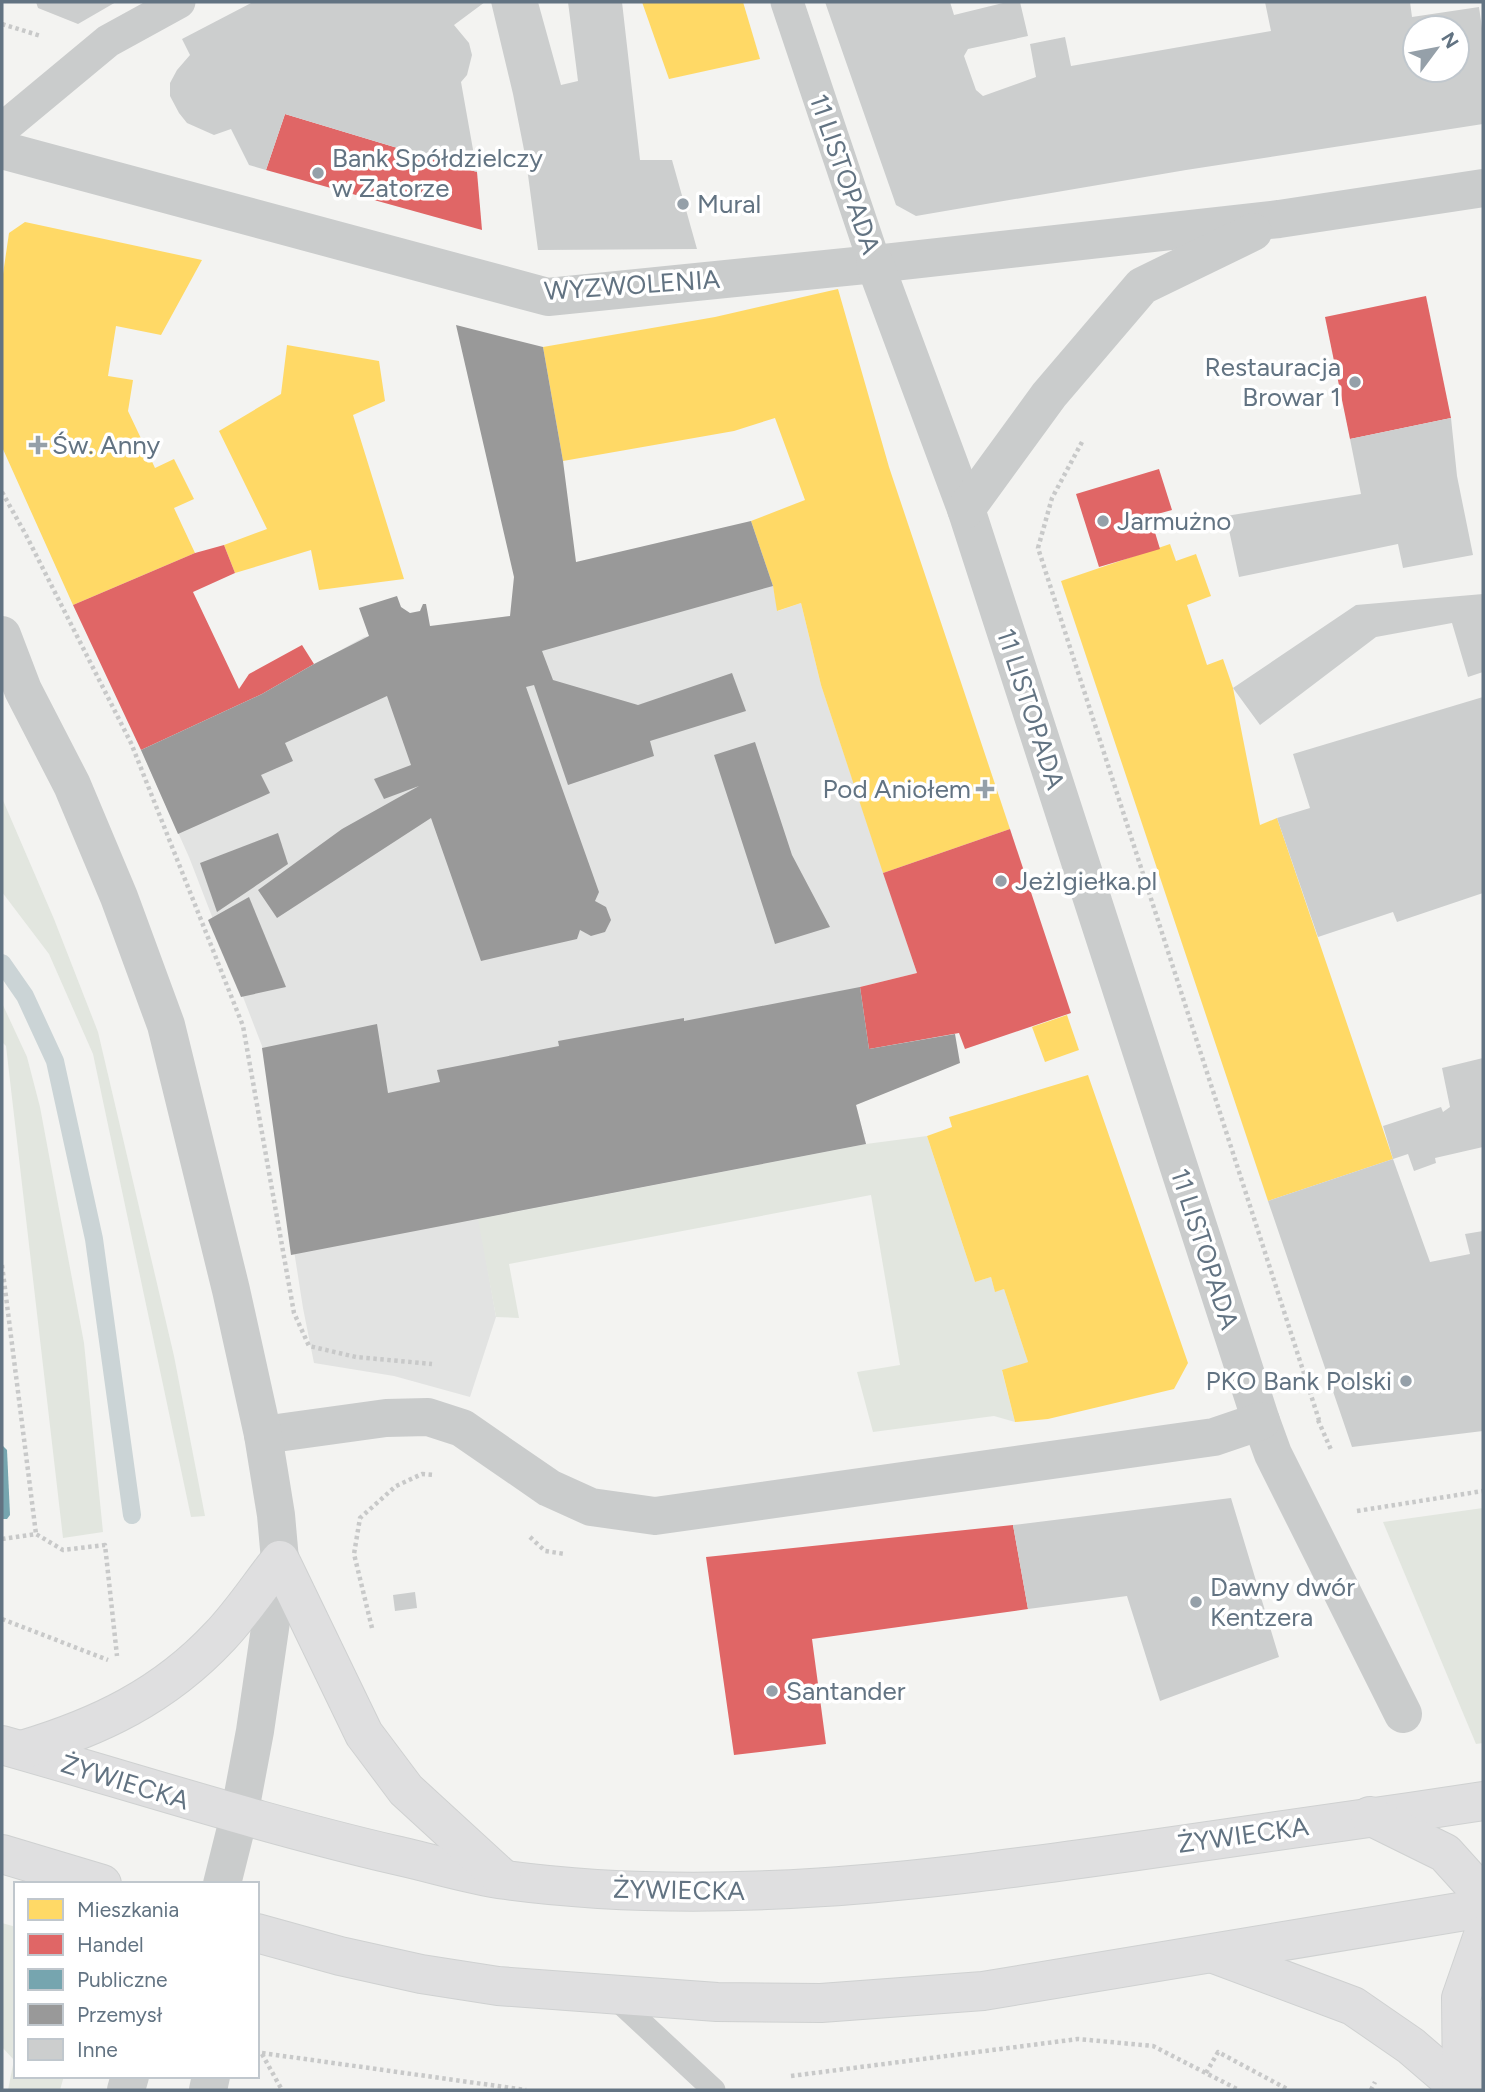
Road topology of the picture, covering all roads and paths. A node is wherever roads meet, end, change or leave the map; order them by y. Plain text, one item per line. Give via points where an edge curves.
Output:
1 (179, 2) edge
2 (787, 2) edge
3 (2, 129) edge
4 (2, 150) edge
5 (1483, 188) edge
6 (1279, 219) junction
7 (875, 264) junction
8 (1082, 440) dead end
9 (966, 509) junction
10 (2, 635) edge
11 (12, 674) edge
12 (2, 1265) edge
13 (356, 1357) dead end
14 (439, 1366) dead end
15 (1319, 1420) junction
16 (1261, 1421) junction
17 (263, 1435) junction
18 (1333, 1454) dead end
19 (1483, 1491) edge
20 (1351, 1500) dead end
21 (36, 1534) junction
22 (2, 1539) edge
23 (279, 1560) junction
24 (2, 1619) edge
25 (1403, 1714) dead end
26 (12, 1747) edge
27 (1483, 1801) edge
28 (239, 1816) junction
29 (1370, 1816) junction
30 (2, 1854) edge
31 (503, 1879) junction
32 (95, 1882) edge
33 (222, 1882) edge
34 (1483, 1895) edge
35 (1483, 1908) edge
36 (259, 1934) edge
37 (1483, 1935) edge
38 (1212, 1953) junction
39 (613, 1996) junction
40 (1206, 2073) junction
41 (791, 2076) dead end
42 (282, 2090) edge
43 (526, 2090) edge
44 (714, 2090) edge
45 (1239, 2090) edge
46 (1289, 2090) edge
47 (1462, 2090) edge

1 - 3 street via 108,41
2 - 7 street, 11 LISTOPADA
4 - 7 street, WYZWOLENIA via 548,297
5 - 6 street, WYZWOLENIA
6 - 7 street, WYZWOLENIA
6 - 9 street, WYZWOLENIA via 1142,286 1049,395
7 - 9 street, 11 LISTOPADA
8 - 15 path via 1052,498 1038,548
9 - 16 street, 11 LISTOPADA
10 - 11 street
11 - 17 street via 72,785 166,1025
12 - 21 path
13 - 14 path
15 - 16 path
15 - 18 path
16 - 17 street via 1214,1437 655,1516 591,1507 550,1488 462,1428 428,1417 386,1418
16 - 25 street, 11 LISTOPADA via 1273,1454
17 - 23 street
19 - 20 path via 1356,1511
21 - 22 path
21 - 24 path via 62,1550 105,1545 118,1663
23 - 26 main road via 221,1636 167,1683 112,1718 67,1737
23 - 28 street
23 - 31 main road via 364,1734 406,1790
26 - 28 main road, ŻYWIECKA
27 - 29 main road, ŻYWIECKA
28 - 31 main road, ŻYWIECKA
28 - 33 street
29 - 31 main road, ŻYWIECKA via 904,1882 769,1891 642,1892
29 - 34 main road via 1445,1853
30 - 32 main road
35 - 38 main road
36 - 39 main road via 421,1975
37 - 47 main road via 1461,1998
38 - 39 main road via 983,1991 892,2000 717,2002
38 - 47 main road via 1353,2006 1411,2046
39 - 44 lane
40 - 41 path via 1153,2046 1078,2039
40 - 45 path
40 - 46 path via 1218,2052
42 - 43 path via 262,2053

